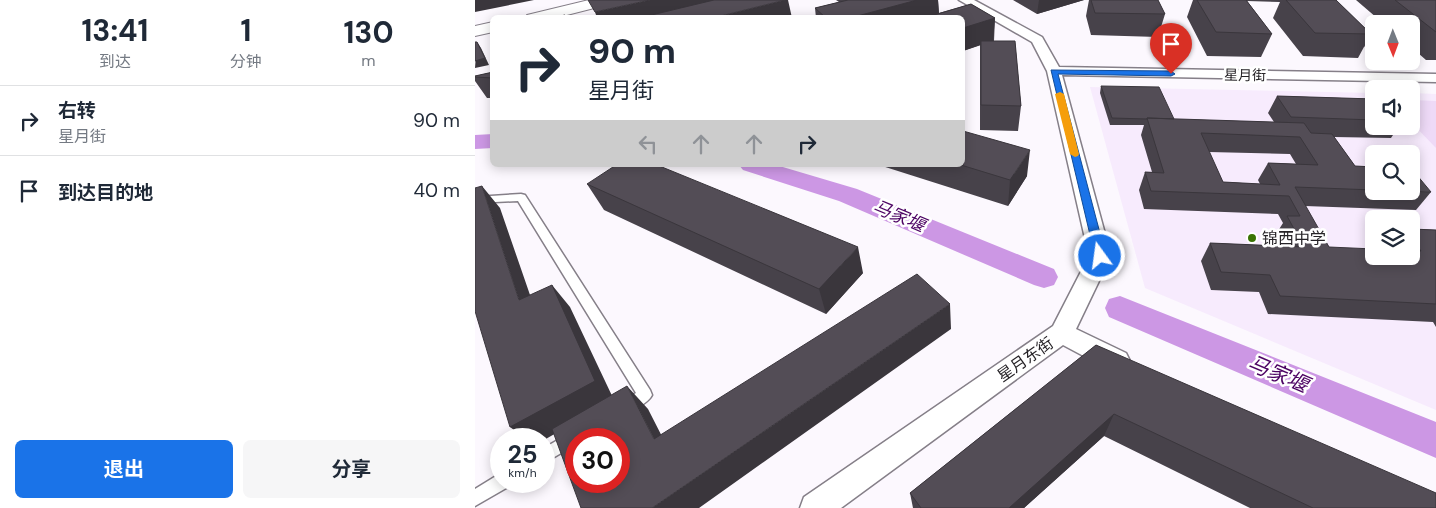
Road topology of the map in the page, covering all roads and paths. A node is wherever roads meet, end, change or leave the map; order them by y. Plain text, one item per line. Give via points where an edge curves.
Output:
1 (609, 0) edge
2 (965, 0) edge
3 (1325, 0) edge
4 (546, 15) edge
5 (490, 28) edge
6 (475, 31) edge
7 (1365, 38) edge
8 (1398, 70) edge
9 (1054, 72) junction
10 (1406, 78) junction
11 (1436, 78) edge
12 (475, 200) edge
13 (1062, 333) junction
14 (1141, 373) edge
15 (620, 410) edge
16 (490, 489) edge
17 (475, 498) edge
18 (815, 508) edge

1 - 4 street
2 - 9 street, 星月东街 via 1037,40
3 - 7 street
5 - 6 street
8 - 10 street
9 - 10 street, 星月街
9 - 13 street, 星月东街 via 1100,256
10 - 11 street, 星月街
12 - 15 lane via 521,197 645,395
13 - 14 street
13 - 18 street, 星月东街
16 - 17 lane

